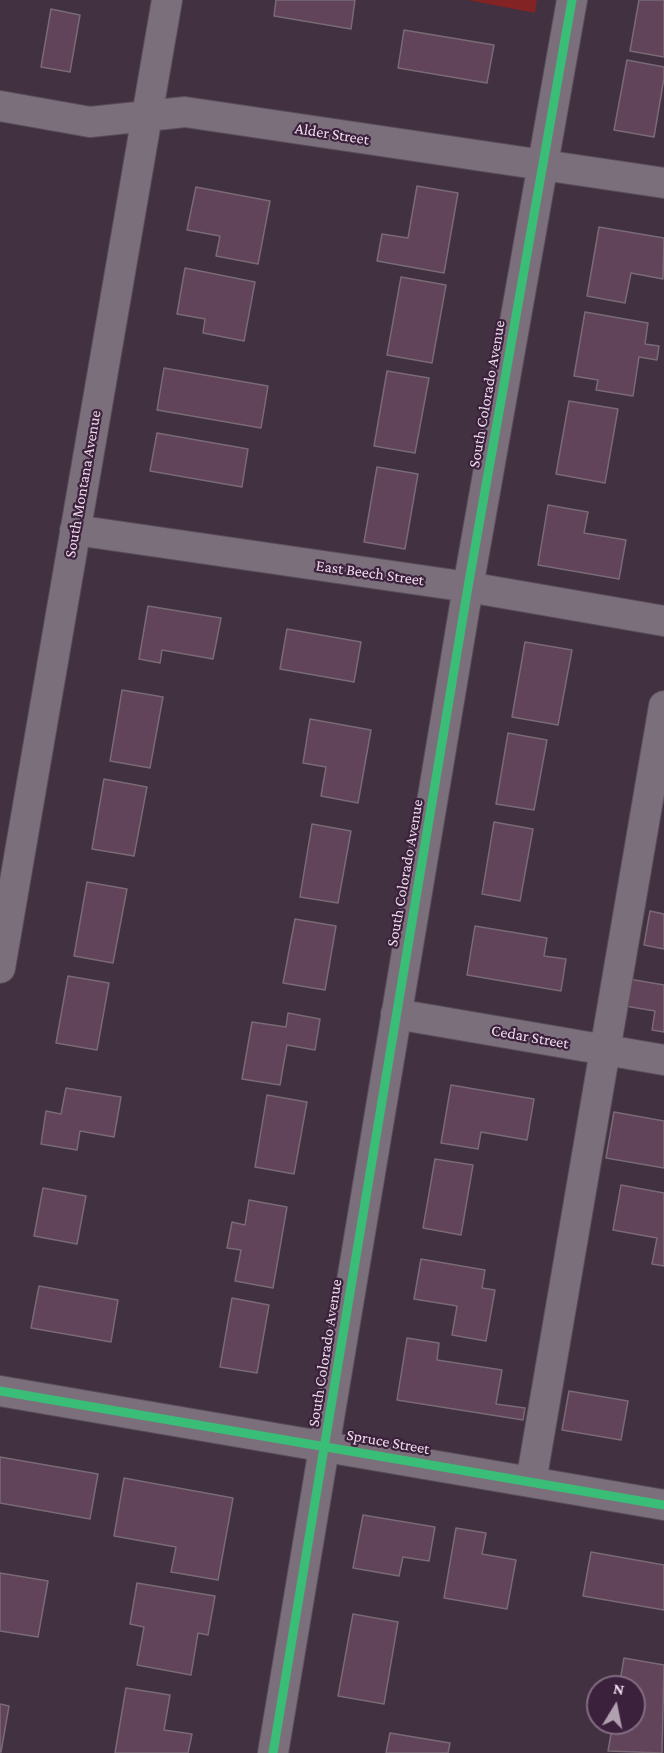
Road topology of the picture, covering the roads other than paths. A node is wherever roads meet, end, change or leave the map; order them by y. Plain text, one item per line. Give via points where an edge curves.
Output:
1 (167, 0) edge
2 (573, 0) edge
3 (0, 106) edge
4 (147, 116) junction
5 (543, 166) junction
6 (664, 183) edge
7 (75, 530) junction
8 (468, 587) junction
9 (664, 621) edge
10 (664, 706) edge
11 (11, 841) edge
12 (0, 968) edge
13 (396, 1014) junction
14 (605, 1049) junction
15 (664, 1060) edge
16 (0, 1390) edge
17 (324, 1447) junction
18 (531, 1482) junction
19 (664, 1505) edge
20 (273, 1753) edge

1 - 4 street, South Montana Avenue
2 - 5 street, South Colorado Avenue
3 - 4 street, Alder Street via 90,122
4 - 5 street, Alder Street via 184,112
4 - 7 street, South Montana Avenue
5 - 6 street, Alder Street
5 - 8 street, South Colorado Avenue
7 - 8 street, East Beech Street
7 - 11 street, South Montana Avenue
8 - 9 street, East Beech Street
8 - 13 street, South Colorado Avenue
10 - 14 street
11 - 12 street, South Montana Avenue
13 - 14 street, Cedar Street
13 - 17 street, South Colorado Avenue
14 - 15 street, Cedar Street
14 - 18 street
16 - 17 street, Spruce Street
17 - 18 street, Spruce Street
17 - 20 street, South Colorado Avenue
18 - 19 street, Spruce Street

